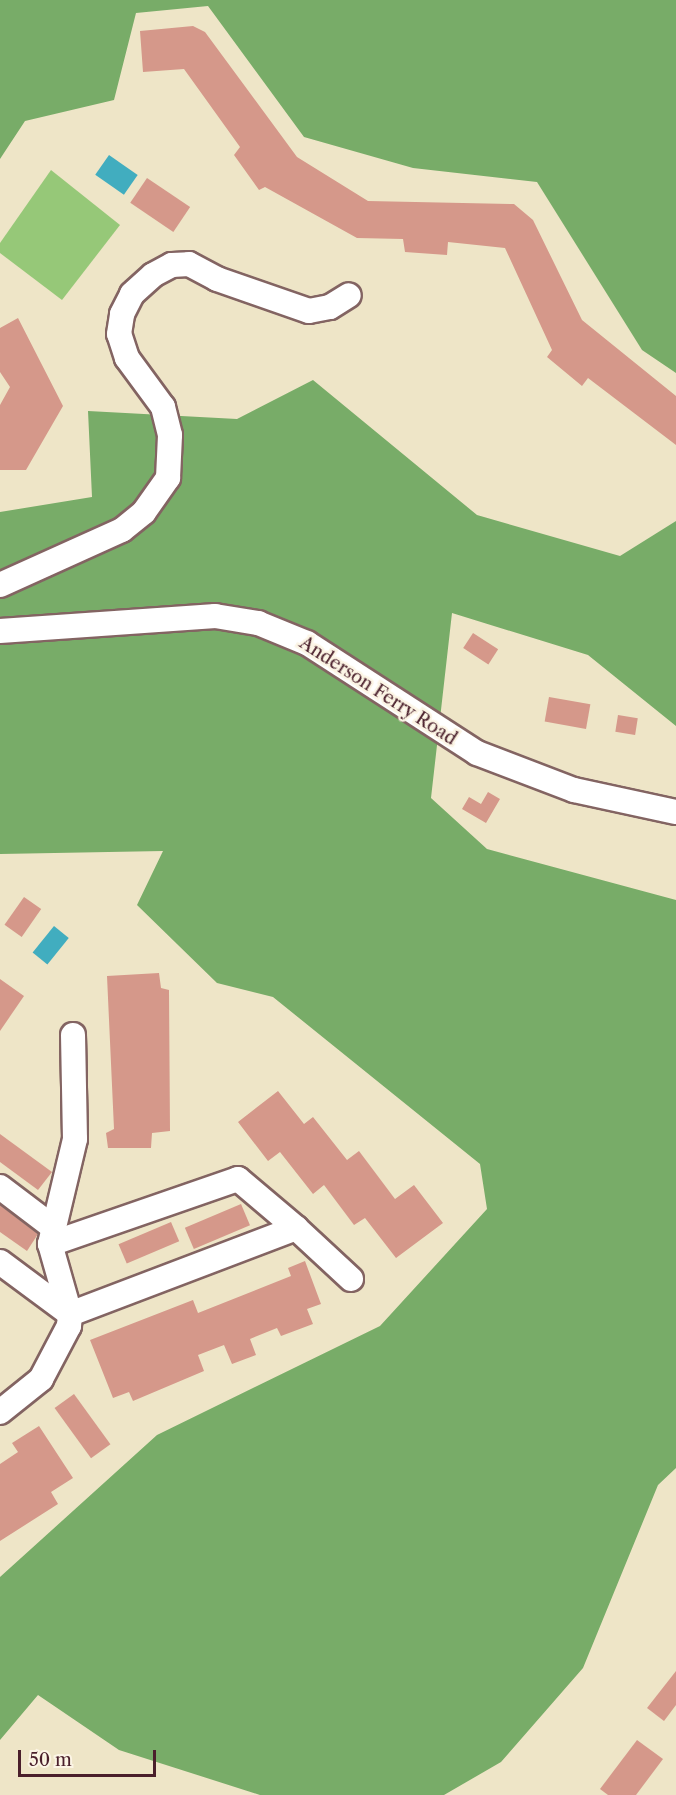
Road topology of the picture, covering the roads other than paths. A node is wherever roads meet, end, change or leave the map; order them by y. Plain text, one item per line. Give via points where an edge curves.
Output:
1 (349, 295) dead end
2 (0, 585) edge
3 (0, 631) edge
4 (676, 812) edge
5 (73, 1035) dead end
6 (0, 1187) edge
7 (296, 1228) junction
8 (52, 1236) junction
9 (0, 1262) edge
10 (351, 1279) dead end
11 (70, 1314) junction
12 (0, 1412) edge

1 - 2 street via 330,307 309,311 217,279 189,264 172,265 153,275 132,294 122,314 119,334 128,358 163,407 171,435 168,478 144,512 122,530
3 - 4 street, Anderson Ferry Road via 215,616 258,623 307,643 477,753 574,790
5 - 8 street via 75,1139
6 - 8 street
7 - 8 street via 238,1179
7 - 10 street
7 - 11 street
8 - 11 street
9 - 11 street
11 - 12 street via 64,1339 40,1379

